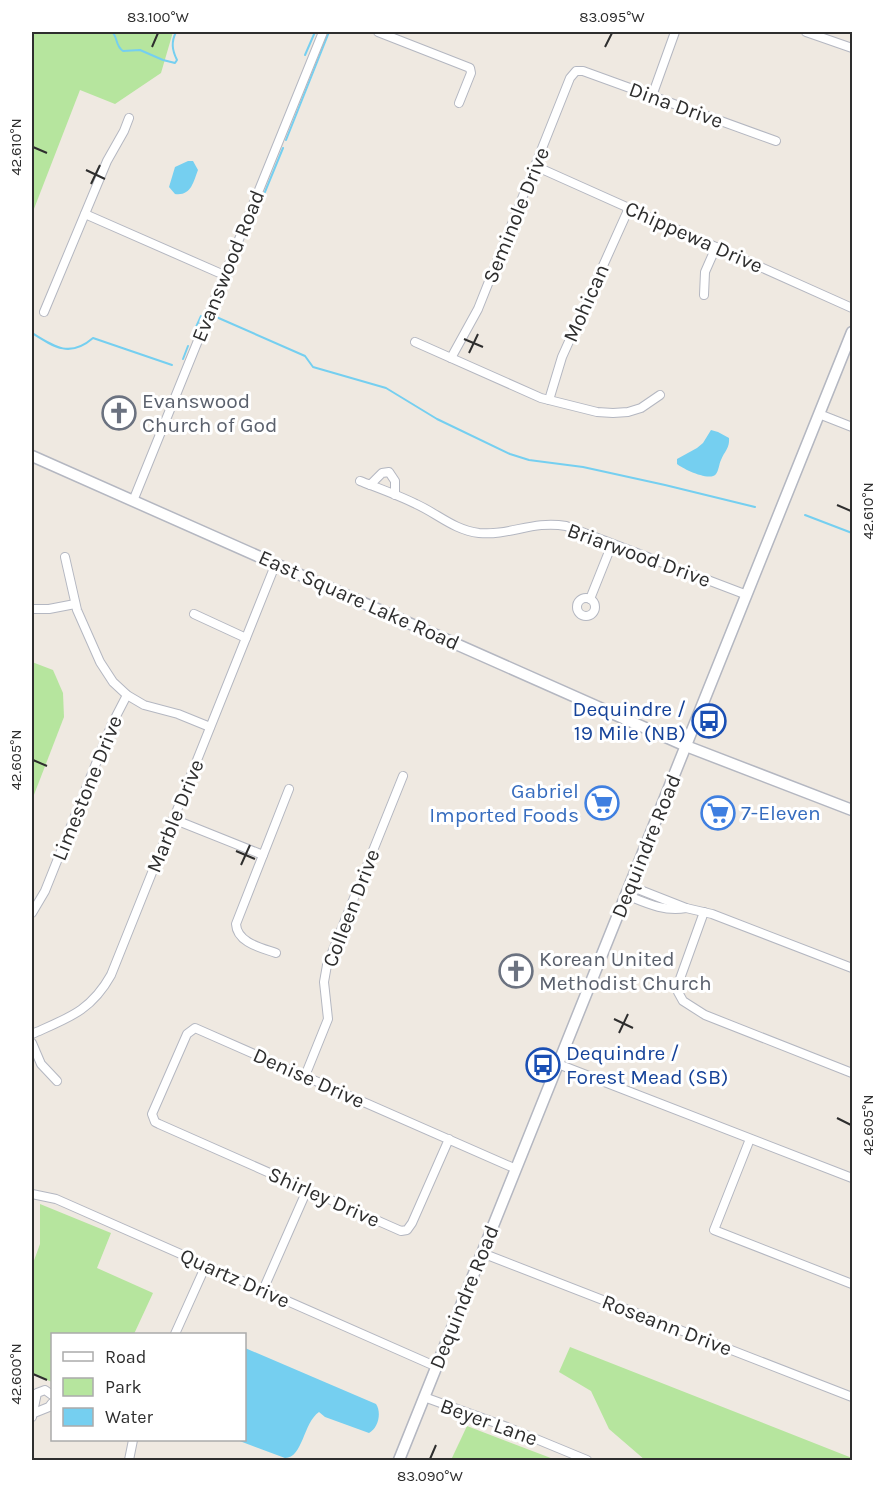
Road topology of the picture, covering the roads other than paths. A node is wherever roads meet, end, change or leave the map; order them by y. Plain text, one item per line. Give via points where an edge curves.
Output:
1 (322, 32) edge
2 (378, 32) edge
3 (675, 32) edge
4 (806, 32) edge
5 (852, 48) edge
6 (576, 70) joint
7 (652, 96) junction
8 (459, 103) dead end
9 (129, 118) dead end
10 (776, 141) dead end
11 (535, 166) junction
12 (629, 208) junction
13 (85, 214) junction
14 (716, 246) junction
15 (224, 275) junction
16 (704, 295) dead end
17 (852, 308) edge
18 (44, 312) dead end
19 (852, 332) edge
20 (415, 342) dead end
21 (451, 358) junction
22 (660, 395) dead end
23 (549, 400) junction
24 (819, 414) junction
25 (852, 427) edge
26 (32, 456) edge
27 (360, 481) dead end
28 (370, 485) junction
29 (394, 495) junction
30 (133, 501) junction
31 (612, 543) junction
32 (65, 556) dead end
33 (276, 563) junction
34 (747, 596) junction
35 (590, 599) dead end
36 (75, 604) junction
37 (32, 609) edge
38 (194, 614) dead end
39 (246, 638) junction
40 (127, 695) junction
41 (210, 727) junction
42 (686, 746) junction
43 (403, 776) dead end
44 (289, 789) dead end
45 (852, 810) edge
46 (173, 819) junction
47 (263, 855) junction
48 (628, 890) junction
49 (704, 912) junction
50 (32, 913) edge
51 (276, 953) dead end
52 (852, 968) edge
53 (32, 1034) edge
54 (32, 1043) edge
55 (558, 1064) junction
56 (852, 1073) edge
57 (305, 1076) junction
58 (57, 1081) dead end
59 (153, 1118) joint
60 (750, 1138) junction
61 (449, 1139) junction
62 (516, 1169) junction
63 (852, 1178) edge
64 (307, 1190) junction
65 (32, 1194) edge
66 (482, 1254) junction
67 (206, 1265) junction
68 (852, 1284) edge
69 (263, 1290) junction
70 (176, 1333) edge
71 (436, 1366) junction
72 (51, 1394) edge
73 (424, 1397) junction
74 (852, 1397) edge
75 (51, 1404) edge
76 (33, 1415) edge
77 (133, 1441) edge
78 (129, 1461) edge
79 (399, 1461) edge
80 (587, 1461) edge

1 - 15 street, Evanswood Road
2 - 8 street via 470,68
3 - 7 street
4 - 5 street
6 - 7 street, Dina Drive
6 - 11 street, Seminole Drive
7 - 10 street, Dina Drive
9 - 13 street
11 - 12 street, Chippewa Drive
11 - 21 street, Seminole Drive via 478,309
12 - 14 street, Chippewa Drive
12 - 23 street, Mohican via 562,357
13 - 15 street
13 - 18 street
14 - 16 street via 705,272
14 - 17 street, Chippewa Drive
15 - 30 street, Evanswood Road
19 - 24 main road, Dequindre Road
20 - 21 street
21 - 23 street
22 - 23 street via 641,408 619,413
24 - 25 street
24 - 34 main road, Dequindre Road
26 - 30 main road, East Square Lake Road
27 - 28 street, Briarwood Drive
28 - 29 street, Briarwood Drive
28 - 29 street via 382,473 389,472 394,477
29 - 31 street, Briarwood Drive via 468,531 489,534 555,524
30 - 33 main road, East Square Lake Road
31 - 34 street, Briarwood Drive
31 - 35 street
32 - 36 street
33 - 39 street, Marble Drive
33 - 42 main road, East Square Lake Road
34 - 42 main road, Dequindre Road
36 - 37 street
36 - 40 street via 105,672
38 - 39 street
39 - 41 street, Marble Drive
40 - 41 street
40 - 50 street, Limestone Drive via 45,891
41 - 46 street, Marble Drive
42 - 45 main road, East Square Lake Road
42 - 48 main road, Dequindre Road
43 - 57 street, Colleen Drive via 327,966 324,982 328,1019
44 - 47 street
46 - 47 street
46 - 53 street, Marble Drive via 115,966 99,995 70,1017
47 - 51 street via 237,930 244,939
48 - 49 street via 664,909
48 - 55 main road, Dequindre Road
49 - 52 street
49 - 56 street via 677,987 683,1001 713,1019
54 - 58 street via 41,1064
55 - 60 street
55 - 62 main road, Dequindre Road
57 - 59 street, Denise Drive via 192,1029
57 - 61 street, Denise Drive
59 - 64 street, Shirley Drive
60 - 63 street
60 - 68 street via 714,1230
61 - 62 street, Denise Drive
61 - 64 street, Shirley Drive via 407,1230 398,1230
62 - 66 main road, Dequindre Road
64 - 69 street
65 - 67 street, Quartz Drive via 56,1199
66 - 71 main road, Dequindre Road
66 - 74 street, Roseann Drive
67 - 69 street, Quartz Drive
67 - 70 street
69 - 71 street, Quartz Drive
71 - 73 main road, Dequindre Road
72 - 76 street via 45,1390 37,1393
73 - 79 main road, Dequindre Road
73 - 80 street, Beyer Lane
75 - 76 street
77 - 78 street

